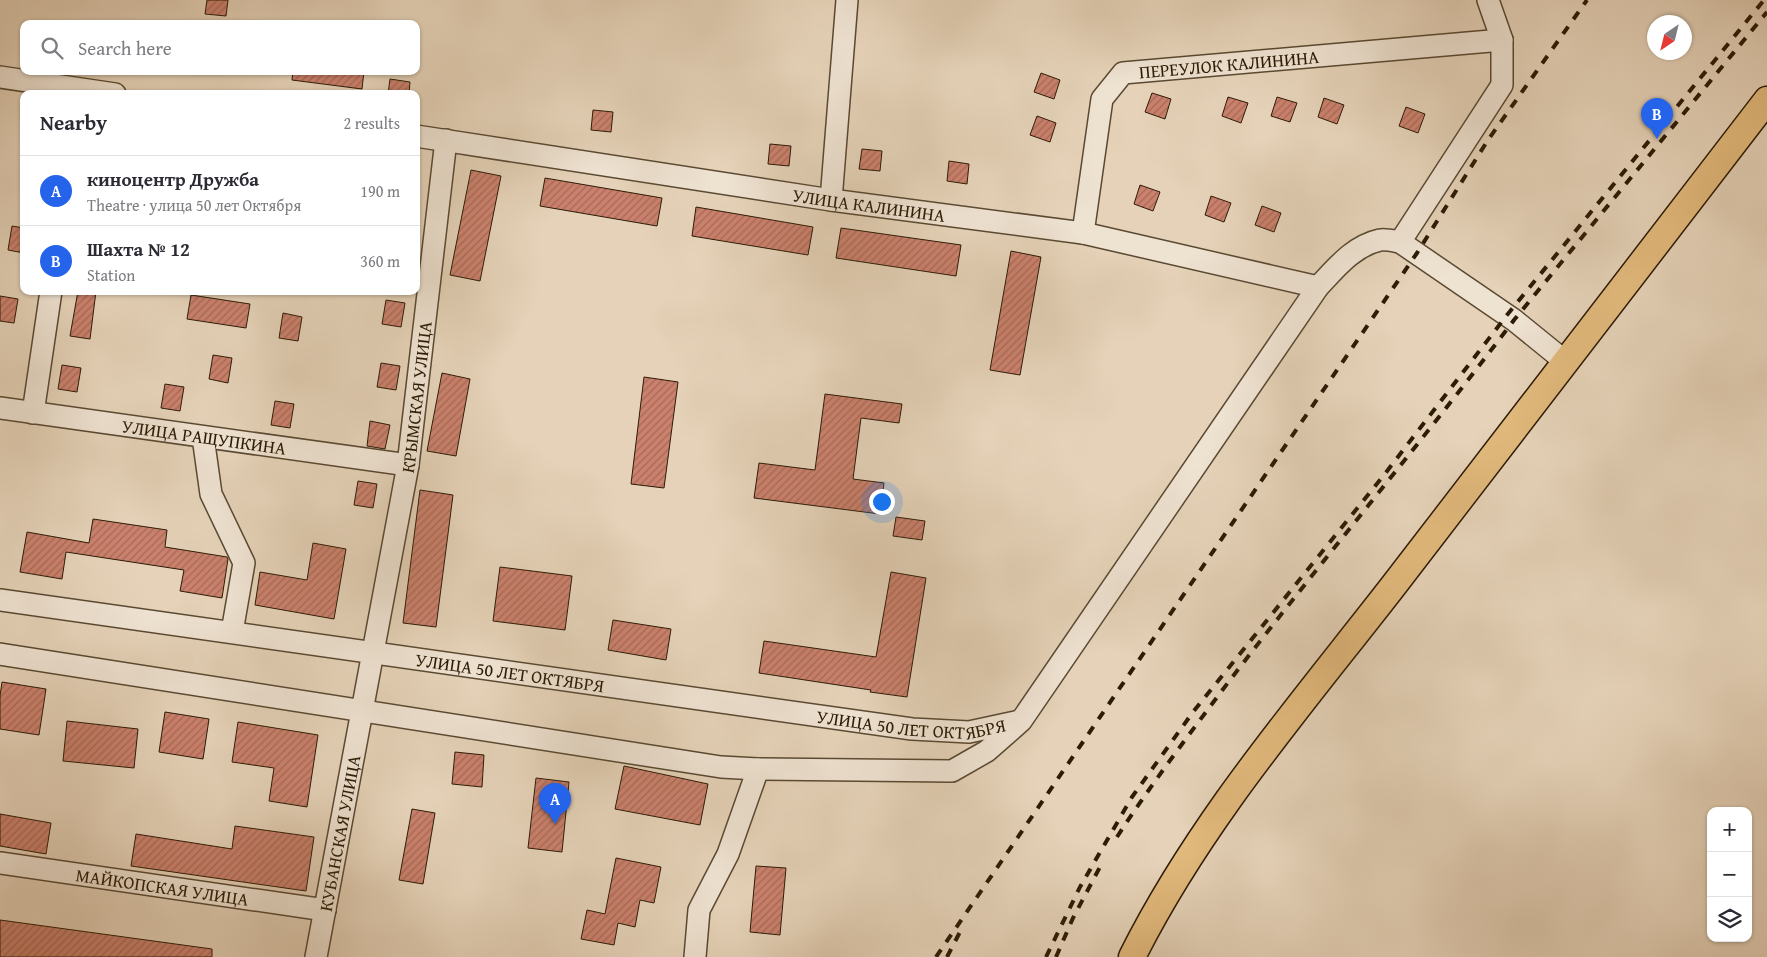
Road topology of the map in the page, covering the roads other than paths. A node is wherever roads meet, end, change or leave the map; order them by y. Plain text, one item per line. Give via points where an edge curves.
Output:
1 (847, 0) edge
2 (1488, 0) edge
3 (1502, 40) junction
4 (0, 77) edge
5 (74, 90) edge
6 (1767, 100) edge
7 (420, 137) edge
8 (446, 140) junction
9 (831, 200) junction
10 (1083, 233) junction
11 (1400, 242) junction
12 (1318, 287) junction
13 (50, 295) edge
14 (1567, 363) junction
15 (0, 408) edge
16 (33, 413) junction
17 (203, 437) junction
18 (408, 465) junction
19 (0, 600) edge
20 (232, 632) junction
21 (0, 654) edge
22 (373, 654) junction
23 (363, 710) junction
24 (1021, 721) junction
25 (758, 769) junction
26 (0, 863) edge
27 (325, 910) junction
28 (316, 957) edge
29 (694, 957) edge
30 (1132, 957) edge

1 - 9 street
2 - 3 street
3 - 10 street, ПЕРЕУЛОК КАЛИНИНА via 1123,73 1102,98
3 - 11 street via 1502,84
4 - 5 street
6 - 14 main road
7 - 8 street, УЛИЦА КАЛИНИНА
8 - 9 street, УЛИЦА КАЛИНИНА
8 - 18 street, КРЫМСКАЯ УЛИЦА
9 - 10 street, УЛИЦА КАЛИНИНА
10 - 12 street, УЛИЦА КАЛИНИНА
11 - 12 street via 1382,240 1363,247 1342,261
11 - 14 street via 1514,320
12 - 24 street
13 - 16 street
14 - 30 main road via 1221,808
15 - 16 street, УЛИЦА РАЩУПКИНА
16 - 17 street, УЛИЦА РАЩУПКИНА
17 - 18 street, УЛИЦА РАЩУПКИНА
17 - 20 street via 211,494 244,562
18 - 22 street, КРЫМСКАЯ УЛИЦА
19 - 20 street, УЛИЦА 50 ЛЕТ ОКТЯБРЯ
20 - 22 street, УЛИЦА 50 ЛЕТ ОКТЯБРЯ
21 - 23 street
22 - 23 street, КРЫМСКАЯ УЛИЦА
22 - 24 street, УЛИЦА 50 ЛЕТ ОКТЯБРЯ via 912,729 970,732
23 - 25 street via 720,767
23 - 27 street, КУБАНСКАЯ УЛИЦА
24 - 25 street via 987,751 952,771
25 - 29 street via 728,854 699,910
26 - 27 street, МАЙКОПСКАЯ УЛИЦА
27 - 28 street, КУБАНСКАЯ УЛИЦА

